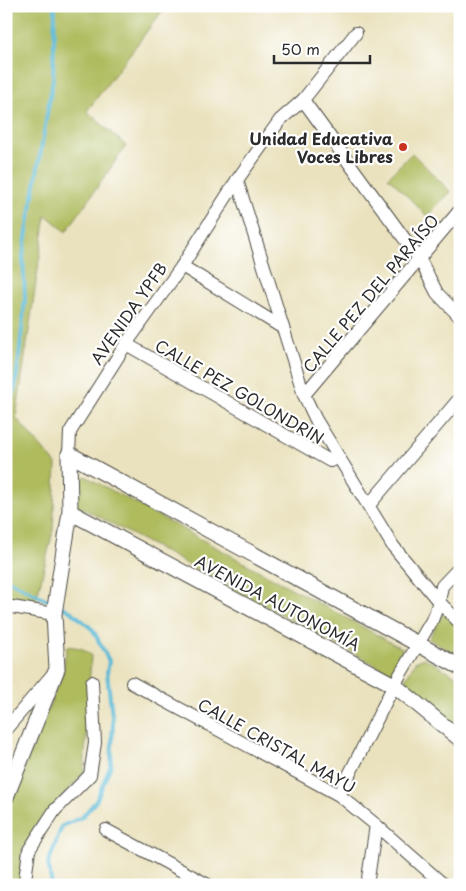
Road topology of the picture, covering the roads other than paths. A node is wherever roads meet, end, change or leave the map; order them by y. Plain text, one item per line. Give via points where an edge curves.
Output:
1 (356, 32) dead end
2 (302, 100) junction
3 (237, 180) junction
4 (460, 210) edge
5 (420, 260) junction
6 (182, 266) junction
7 (460, 317) edge
8 (283, 328) junction
9 (126, 344) junction
10 (304, 395) junction
11 (460, 398) edge
12 (69, 454) junction
13 (339, 458) junction
14 (368, 505) junction
15 (70, 512) junction
16 (460, 568) edge
17 (439, 602) junction
18 (6, 606) edge
19 (54, 614) junction
20 (460, 622) edge
21 (416, 644) junction
22 (460, 667) edge
23 (57, 669) junction
24 (92, 682) dead end
25 (132, 683) dead end
26 (394, 684) junction
27 (6, 730) edge
28 (460, 739) edge
29 (339, 795) junction
30 (6, 797) edge
31 (376, 824) junction
32 (106, 830) dead end
33 (27, 885) edge
34 (208, 885) edge
35 (367, 885) edge
36 (444, 885) edge

1 - 2 street, AVENIDA YPFB
2 - 3 street, AVENIDA YPFB via 280,120
2 - 5 street
3 - 6 street, AVENIDA YPFB
3 - 8 street
4 - 5 street, CALLE PEZ DEL PARAÍSO
5 - 7 street via 437,293
5 - 10 street, CALLE PEZ DEL PARAÍSO
6 - 8 street
6 - 9 street, AVENIDA YPFB
8 - 10 street
9 - 12 street, AVENIDA YPFB via 70,432
9 - 13 street, CALLE PEZ GOLONDRIN via 330,461
10 - 13 street
11 - 14 street
12 - 15 street, AVENIDA YPFB
12 - 21 street, AVENIDA AUTONOMÍA
13 - 14 street
14 - 17 street via 393,546
15 - 19 street, AVENIDA YPFB
15 - 26 street, AVENIDA AUTONOMÍA
16 - 17 street via 442,586
17 - 20 street
17 - 21 street via 432,620
18 - 19 street
19 - 23 street, AVENIDA YPFB
21 - 22 street, AVENIDA AUTONOMÍA
21 - 26 street
23 - 27 street
23 - 30 street
24 - 33 street via 95,743 90,775 55,810 29,850
25 - 29 street, CALLE CRISTAL MAYU
26 - 28 street, AVENIDA AUTONOMÍA
26 - 29 street
29 - 31 street, CALLE CRISTAL MAYU
31 - 35 street
31 - 36 street, CALLE CRISTAL MAYU
32 - 34 street

